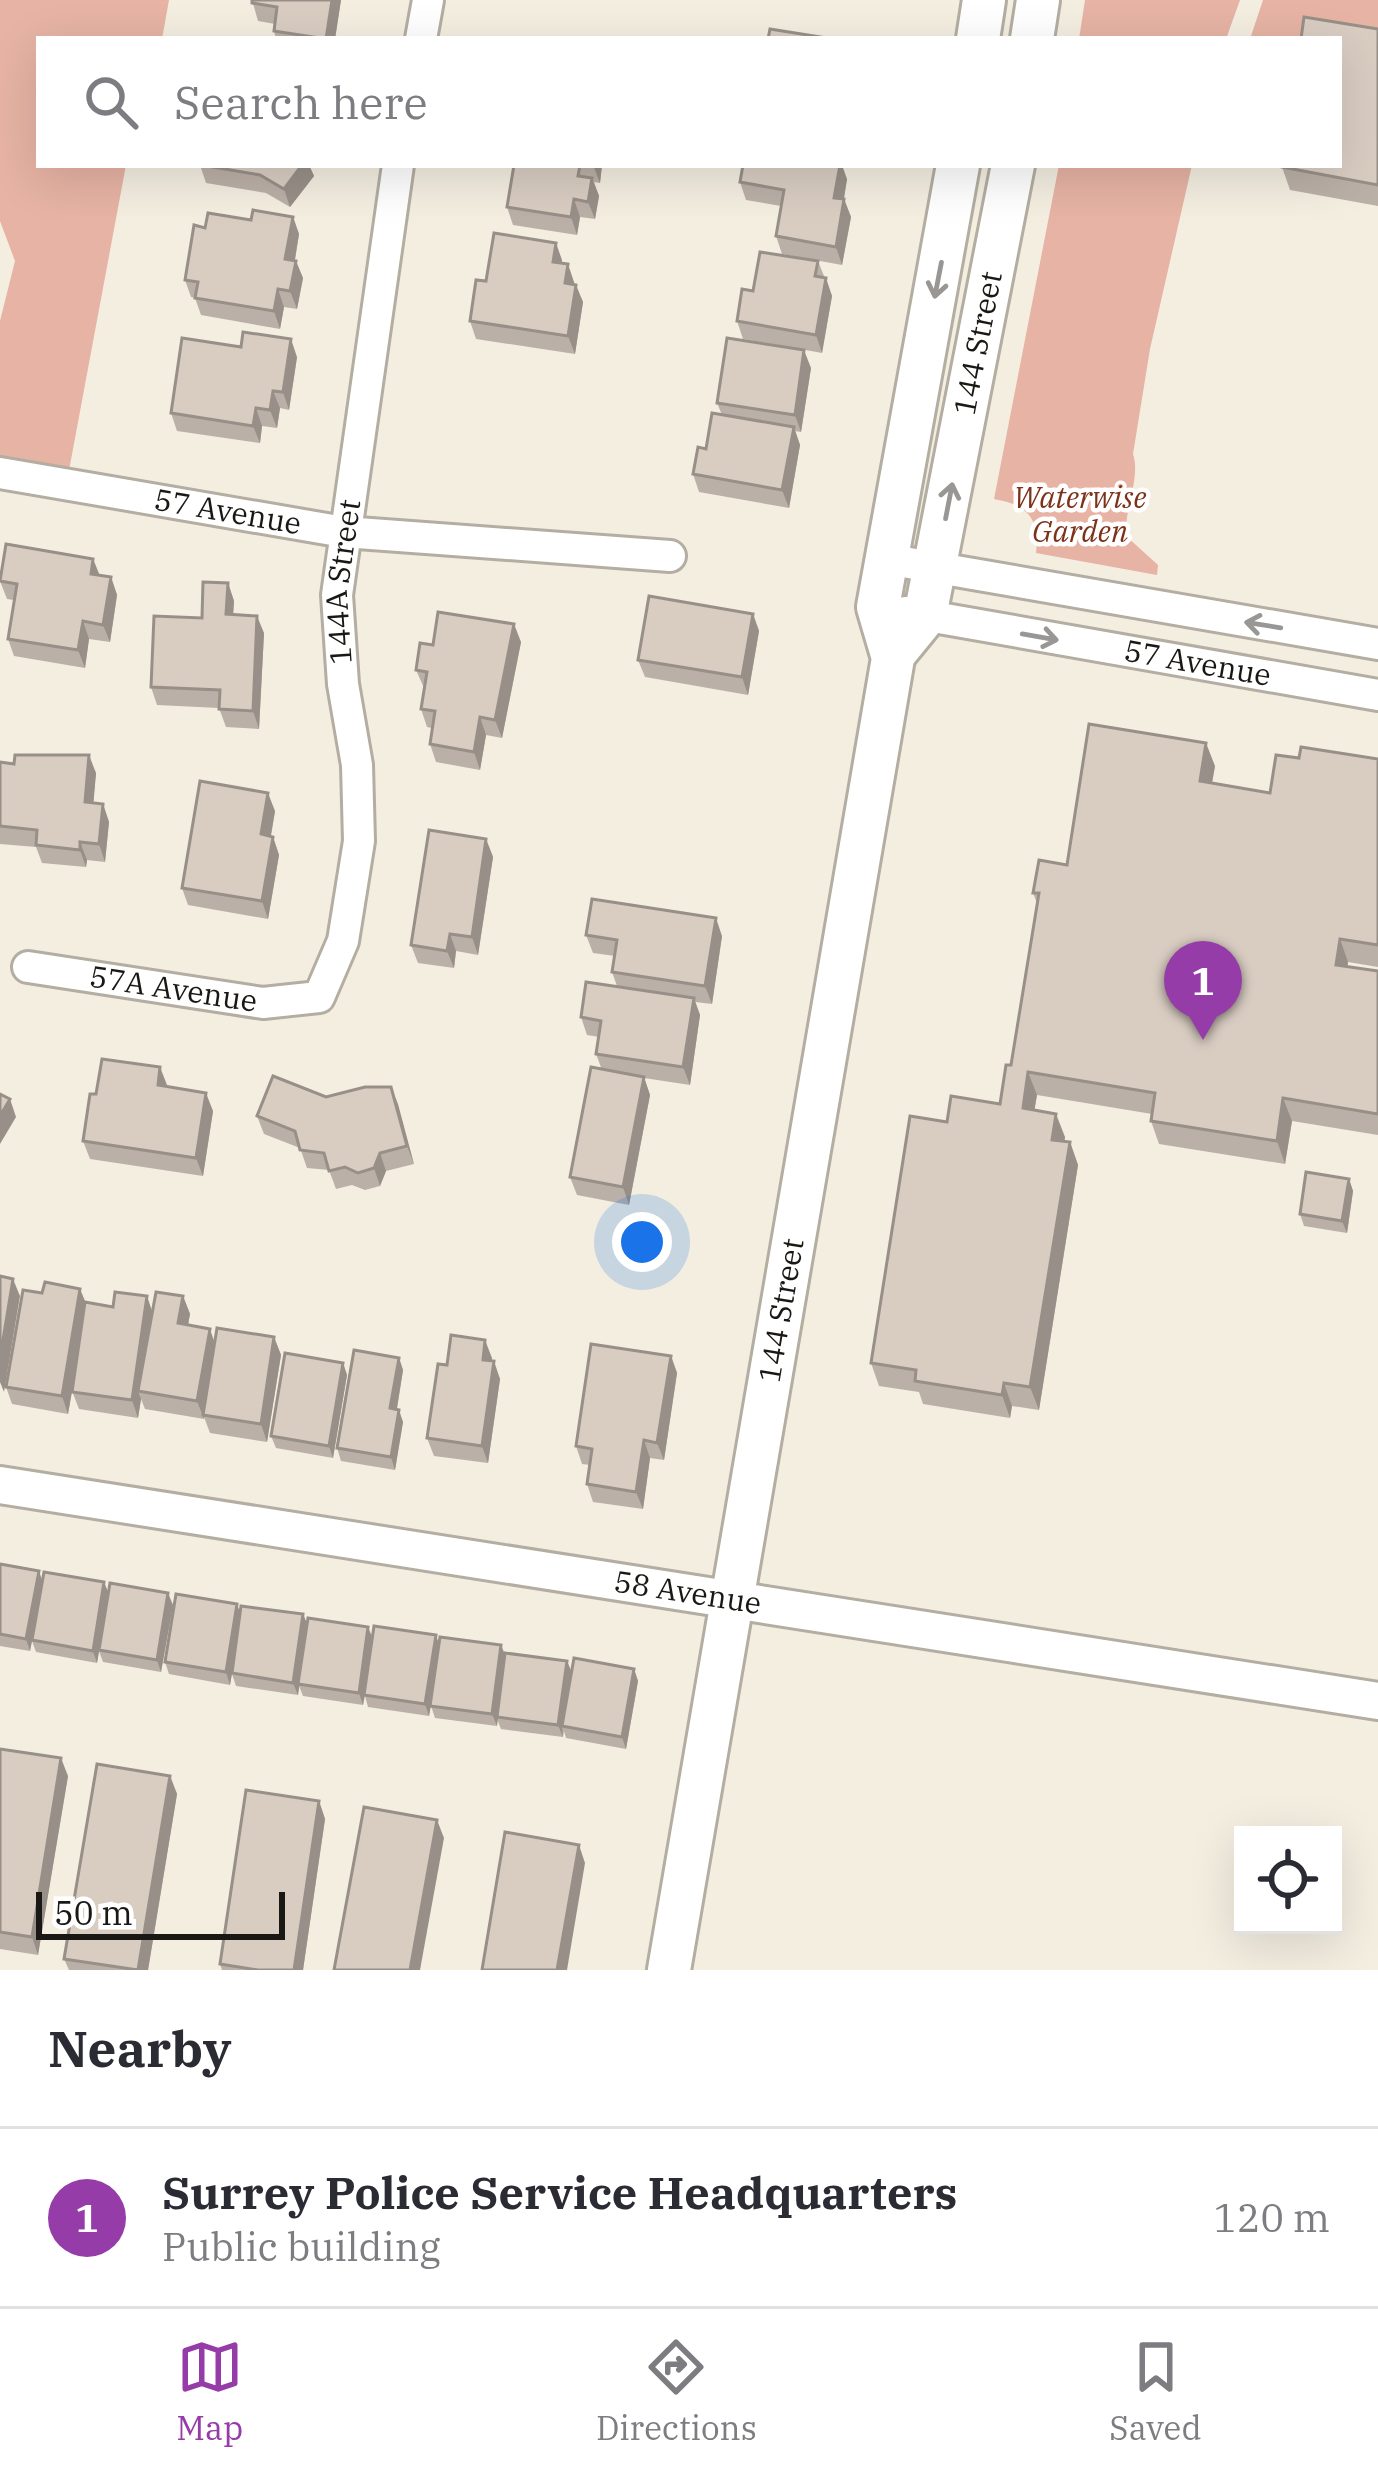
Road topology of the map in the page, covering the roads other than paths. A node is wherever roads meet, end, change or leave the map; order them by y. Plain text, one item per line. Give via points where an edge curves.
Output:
1 (428, 0) edge
2 (984, 0) edge
3 (1038, 0) edge
4 (422, 36) edge
5 (978, 36) edge
6 (1032, 36) edge
7 (398, 168) edge
8 (957, 168) edge
9 (1012, 168) edge
10 (0, 473) edge
11 (344, 532) junction
12 (670, 556) dead end
13 (886, 559) junction
14 (935, 567) junction
15 (878, 607) junction
16 (925, 616) junction
17 (1378, 644) edge
18 (894, 654) junction
19 (1378, 695) edge
20 (28, 968) dead end
21 (319, 997) joint
22 (0, 1484) edge
23 (732, 1598) junction
24 (1378, 1701) edge
25 (669, 1970) edge

1 - 4 street
2 - 5 main road
3 - 6 main road
7 - 11 street, 144A Street
8 -> 13 main road, 144 Street
14 -> 9 main road, 144 Street
10 - 11 street, 57 Avenue
11 - 12 street, 57 Avenue
11 - 21 street, 144A Street via 337,596 359,841 343,941
13 - 14 street, 57 Avenue
13 - 15 main road, 144 Street
14 - 16 main road, 144 Street
17 -> 14 street, 57 Avenue
15 - 16 street, 57 Avenue
15 - 18 main road, 144 Street
16 - 18 main road, 144 Street
16 -> 19 street, 57 Avenue
18 - 23 main road, 144 Street
20 - 21 street, 57A Avenue via 263,1003
22 - 23 street, 58 Avenue
23 - 24 street, 58 Avenue
23 - 25 main road, 144 Street

